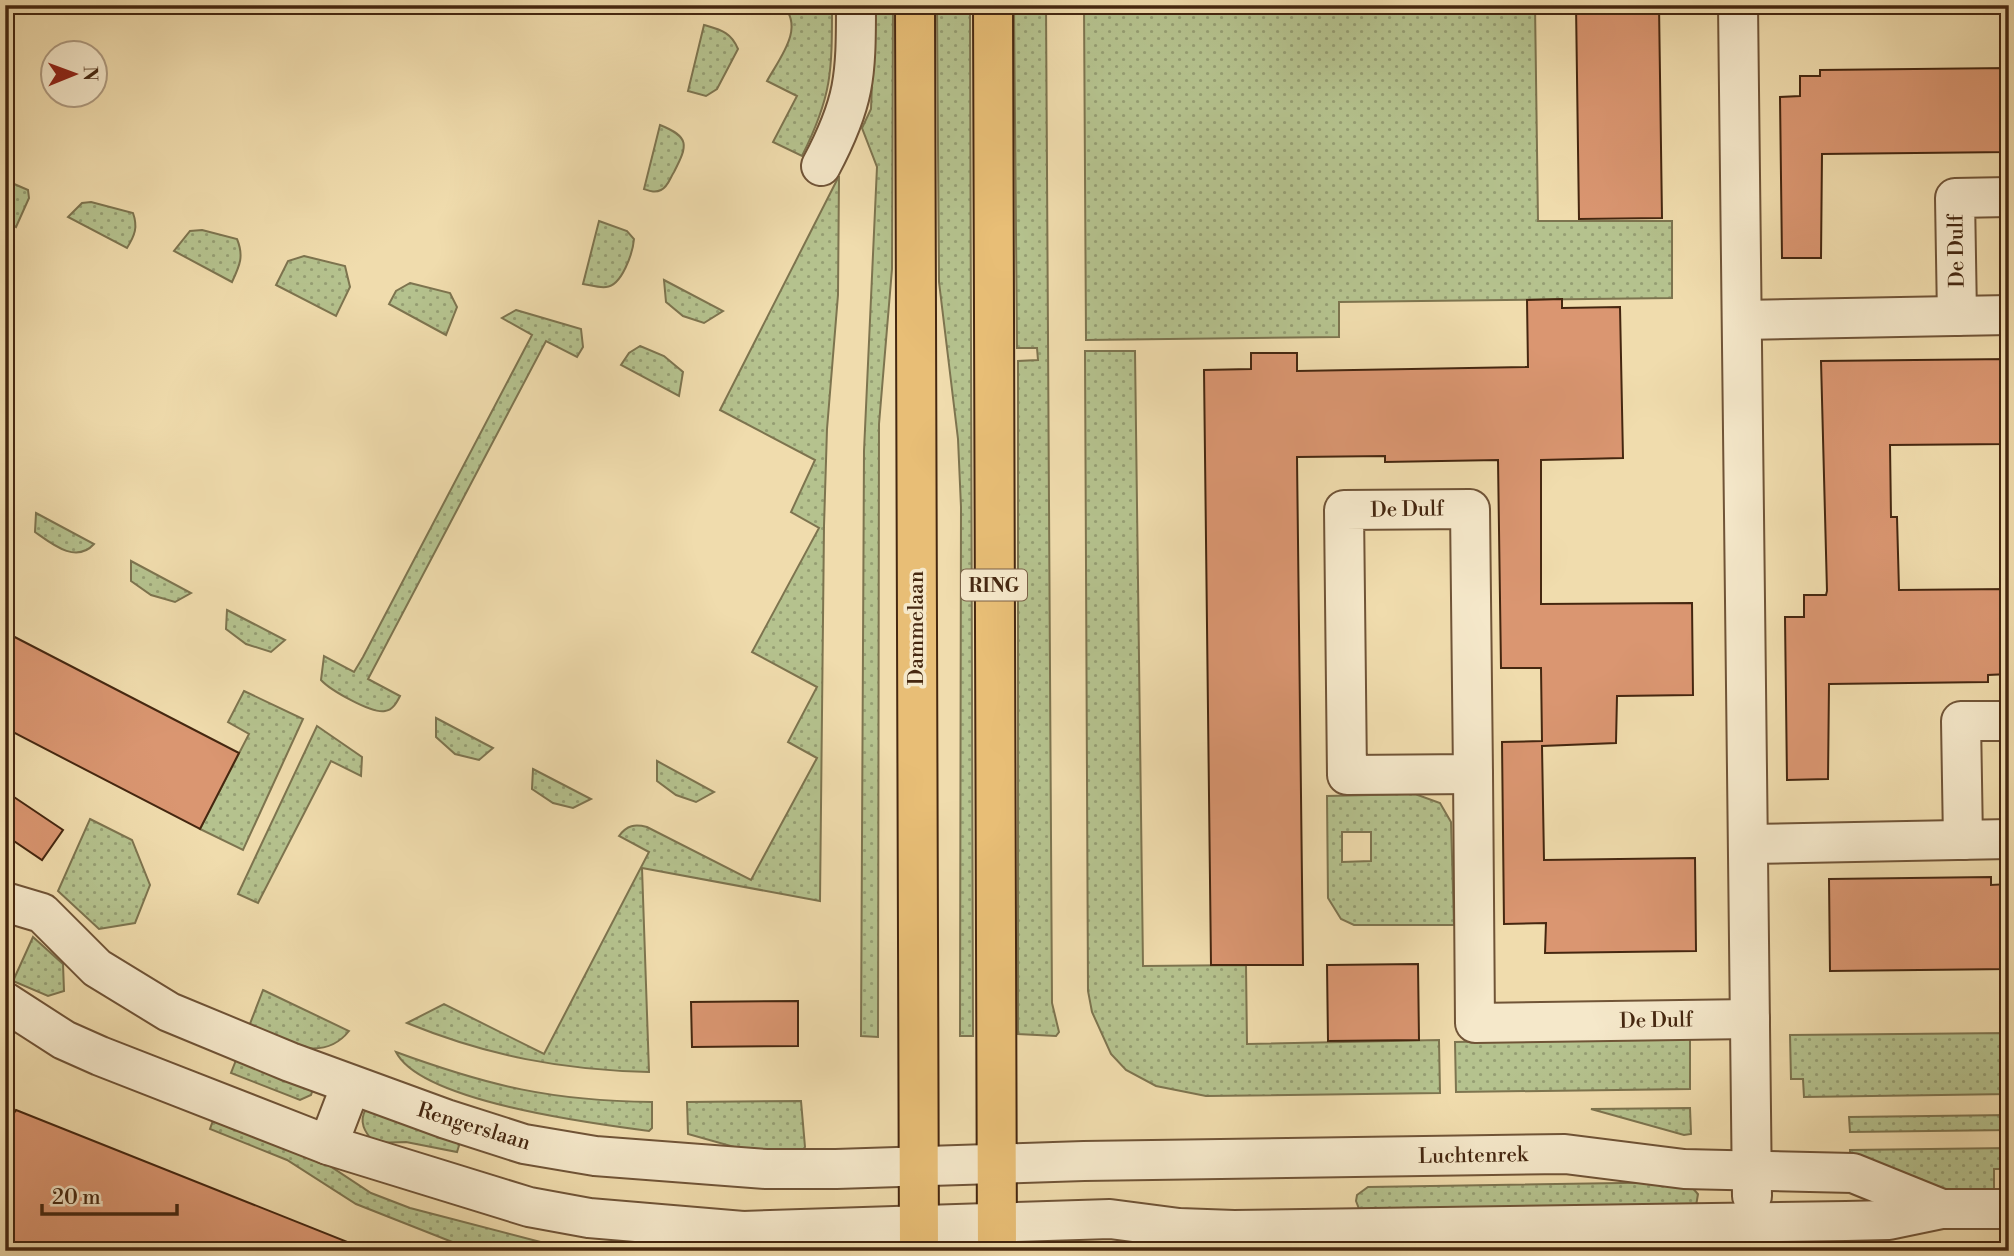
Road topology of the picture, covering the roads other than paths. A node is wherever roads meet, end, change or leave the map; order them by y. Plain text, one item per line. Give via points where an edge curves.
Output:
1 (856, 5) edge
2 (915, 5) edge
3 (993, 5) edge
4 (1738, 5) edge
5 (821, 166) dead end
6 (2009, 197) edge
7 (1957, 316) junction
8 (2009, 316) edge
9 (1742, 320) junction
10 (2009, 721) edge
11 (1473, 774) junction
12 (2009, 839) edge
13 (1963, 840) junction
14 (1748, 844) junction
15 (5, 901) edge
16 (5, 1002) edge
17 (1750, 1019) junction
18 (351, 1085) junction
19 (328, 1145) junction
20 (996, 1164) junction
21 (917, 1167) junction
22 (1752, 1169) junction
23 (1942, 1209) junction
24 (2009, 1209) edge
25 (1753, 1222) junction
26 (997, 1236) edge
27 (919, 1237) edge

1 - 5 street via 852,96
2 - 21 main road, Dammelaan
3 - 20 main road, RING
4 - 9 street
6 - 7 street, De Dulf via 1955,198
7 - 8 street, De Dulf
7 - 9 street, De Dulf
9 - 14 street
10 - 13 street via 1961,721
11 - 11 street, De Dulf via 1347,775 1344,510 1469,509
11 - 17 street, De Dulf via 1475,1023
12 - 13 street
13 - 14 street
14 - 17 street
15 - 18 street, Rengerslaan via 42,913 97,968 169,1012
16 - 19 street via 64,1040 100,1056
17 - 22 street
18 - 19 street
18 - 21 street, Rengerslaan via 524,1144 595,1156 766,1169
19 - 27 street via 529,1207 589,1219 743,1231
20 - 21 street, Rengerslaan
20 - 22 street, Luchtenrek via 1565,1154 1684,1169
20 - 26 main road, RING
21 - 27 main road, Dammelaan
22 - 23 street, Luchtenrek via 1853,1172
22 - 25 street
23 - 24 street, Luchtenrek
23 - 25 street, Luchtenrek via 1889,1220
25 - 26 street, Luchtenrek via 1234,1230 1110,1219
26 - 27 street

